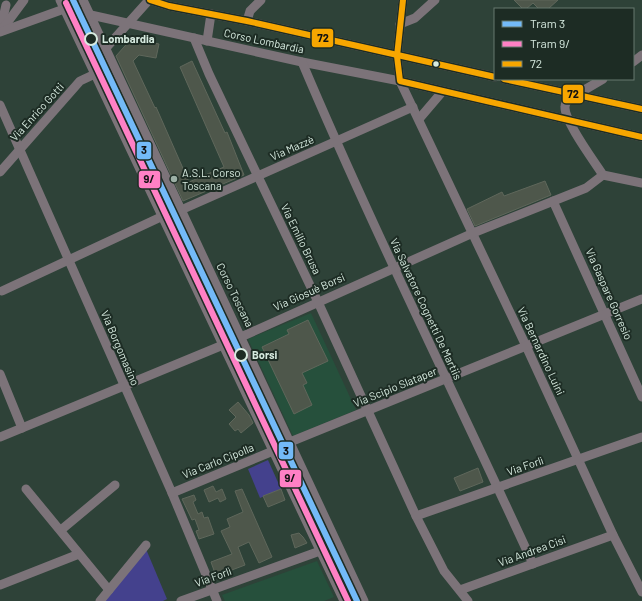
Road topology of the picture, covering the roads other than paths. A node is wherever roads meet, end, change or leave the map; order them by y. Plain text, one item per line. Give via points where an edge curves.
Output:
1 (24, 0) edge
2 (60, 0) edge
3 (83, 0) edge
4 (150, 0) edge
5 (260, 0) edge
6 (403, 0) edge
7 (435, 0) edge
8 (4, 5) edge
9 (64, 9) junction
10 (211, 14) junction
11 (90, 15) junction
12 (247, 21) junction
13 (128, 24) junction
14 (400, 24) junction
15 (0, 32) edge
16 (194, 38) junction
17 (207, 41) junction
18 (106, 48) junction
19 (397, 56) junction
20 (302, 62) junction
21 (96, 74) junction
22 (494, 77) edge
23 (508, 80) edge
24 (601, 80) edge
25 (400, 81) junction
26 (442, 92) junction
27 (575, 95) junction
28 (0, 105) edge
29 (413, 107) junction
30 (642, 109) edge
31 (418, 119) junction
32 (569, 119) junction
33 (642, 137) edge
34 (335, 142) junction
35 (20, 148) junction
36 (0, 172) edge
37 (603, 175) junction
38 (257, 177) junction
39 (642, 183) edge
40 (553, 201) junction
41 (181, 210) junction
42 (163, 216) junction
43 (473, 233) junction
44 (69, 260) junction
45 (394, 268) junction
46 (2, 291) dead end
47 (642, 299) edge
48 (318, 302) junction
49 (605, 314) junction
50 (241, 335) junction
51 (223, 344) junction
52 (526, 346) junction
53 (0, 374) edge
54 (445, 380) junction
55 (124, 386) junction
56 (642, 397) edge
57 (368, 412) junction
58 (22, 428) junction
59 (0, 437) edge
60 (642, 437) edge
61 (290, 442) junction
62 (274, 451) junction
63 (578, 460) junction
64 (114, 485) dead end
65 (498, 488) junction
66 (26, 489) dead end
67 (172, 493) junction
68 (416, 516) junction
69 (61, 530) junction
70 (613, 535) junction
71 (146, 545) dead end
72 (320, 551) junction
73 (79, 554) junction
74 (533, 564) junction
75 (0, 585) edge
76 (109, 590) junction
77 (212, 590) junction
78 (460, 590) junction
79 (642, 592) edge
80 (100, 601) edge
81 (181, 601) edge
82 (217, 601) edge
83 (344, 601) edge
84 (364, 601) edge
85 (468, 601) edge

1 - 15 street
2 - 9 street
3 - 11 street, Corso Toscana
4 - 10 street, Corso Lombardia
4 - 13 street
5 - 12 street, Corso Lombardia via 250,11
6 - 14 street, Via Bernardino Luini
7 - 14 street via 415,18
8 - 15 street
9 - 11 street, Corso Lombardia
9 - 15 street
9 - 21 street
10 - 12 street, Corso Lombardia
10 - 17 street
11 - 13 street, Corso Lombardia
11 - 18 street, Corso Toscana
12 - 19 street, Corso Lombardia
13 - 16 street, Corso Lombardia
13 - 18 street
14 - 19 street, Via Bernardino Luini
16 - 17 street, Corso Lombardia
16 - 38 street, Via Emilio Brusa
17 - 20 street, Corso Lombardia
18 - 41 street, Corso Toscana
19 - 22 street, Corso Lombardia
19 - 25 street, Via Bernardino Luini
20 - 25 street, Corso Lombardia
20 - 34 street, Via Salvatore Cognetti De Martiis
21 - 35 street, Via Enrico Gotti via 80,81
21 - 42 street
23 - 27 street
24 - 27 street
25 - 26 street, Corso Lombardia
25 - 29 street, Via Bernardino Luini
26 - 31 street
26 - 32 street, Corso Lombardia
27 - 30 street
27 - 32 street via 566,103
28 - 35 street, Via Borgomasino
29 - 31 street, Via Bernardino Luini
29 - 34 street, Via Mazzè
31 - 43 street, Via Bernardino Luini
32 - 33 street, Corso Lombardia
32 - 37 street
34 - 38 street, Via Mazzè
34 - 45 street, Via Salvatore Cognetti De Martiis
35 - 36 street, Via Enrico Gotti
35 - 44 street, Via Borgomasino
37 - 39 street
37 - 40 street, Via Giosuè Borsi via 586,188
38 - 41 street, Via Mazzè
38 - 48 street, Via Emilio Brusa
40 - 43 street, Via Giosuè Borsi
40 - 49 street, Via Gaspare Gorresio
41 - 50 street, Corso Toscana
42 - 44 street
42 - 51 street
43 - 45 street, Via Giosuè Borsi
43 - 52 street, Via Bernardino Luini
44 - 46 street
44 - 55 street, Via Borgomasino
45 - 48 street, Via Giosuè Borsi
45 - 54 street, Via Salvatore Cognetti De Martiis
47 - 49 street, Via Scipio Slataper
48 - 50 street, Via Giosuè Borsi
48 - 57 street, Via Emilio Brusa
49 - 52 street, Via Scipio Slataper
49 - 56 street, Via Gaspare Gorresio
50 - 51 street, Via Giosuè Borsi
50 - 61 street, Corso Toscana
51 - 55 street, Via Giosuè Borsi
51 - 62 street
52 - 54 street, Via Scipio Slataper
52 - 63 street, Via Bernardino Luini
53 - 58 street
54 - 57 street, Via Scipio Slataper
54 - 65 street, Via Salvatore Cognetti De Martiis
55 - 58 street, Via Giosuè Borsi
55 - 67 street, Via Borgomasino
57 - 61 street, Via Scipio Slataper
57 - 68 street, Via Emilio Brusa
58 - 59 street, Via Giosuè Borsi
60 - 63 street, Via Forlì
61 - 84 street, Corso Toscana
62 - 67 street, Via Carlo Cipolla
62 - 72 street
63 - 65 street, Via Forlì
63 - 70 street, Via Bernardino Luini
64 - 69 street
65 - 68 street, Via Forlì
65 - 74 street, Via Salvatore Cognetti De Martiis
66 - 69 street
67 - 77 street, Via Borgomasino
68 - 78 street, Via Emilio Brusa via 444,570
69 - 73 street
70 - 74 street, Via Andrea Cisi
70 - 79 street, Via Bernardino Luini
71 - 76 street
72 - 77 street, Via Forlì
72 - 83 street
73 - 75 street
73 - 76 street
74 - 78 street, Via Andrea Cisi
76 - 80 street
77 - 81 street, Via Forlì
77 - 82 street, Via Borgomasino
78 - 85 street, Via Emilio Brusa

